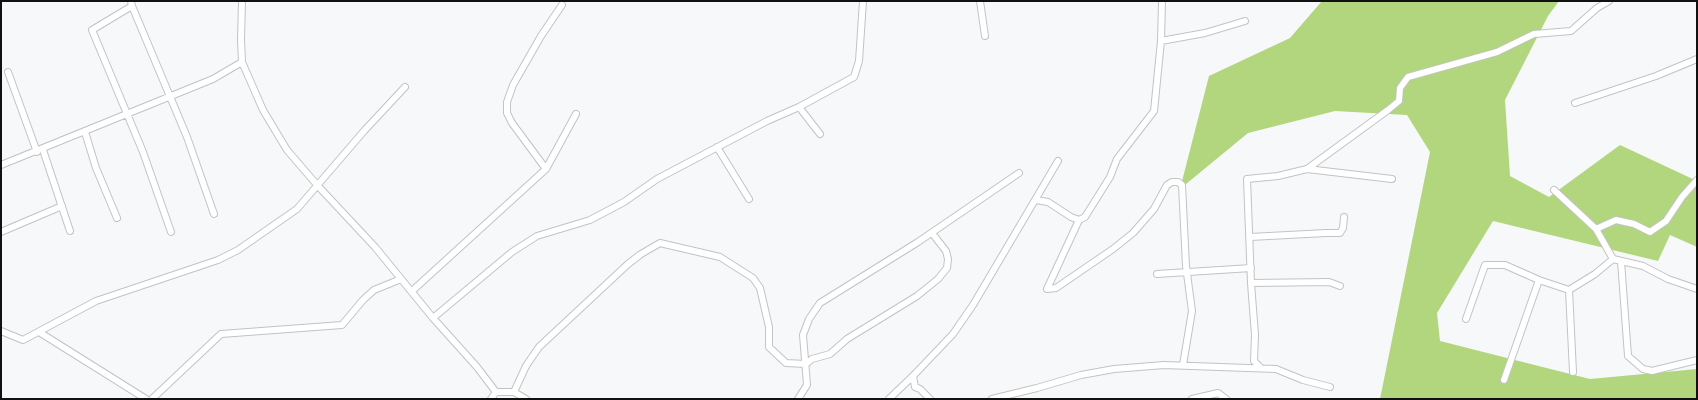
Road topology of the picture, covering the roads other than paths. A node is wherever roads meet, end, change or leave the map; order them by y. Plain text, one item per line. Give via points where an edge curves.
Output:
1 (242, 1) edge
2 (863, 1) edge
3 (980, 1) edge
4 (1162, 1) edge
5 (1609, 1) edge
6 (132, 4) edge
7 (562, 5) dead end
8 (1245, 21) dead end
9 (985, 36) dead end
10 (1161, 41) junction
11 (1697, 59) edge
12 (242, 62) junction
13 (8, 72) dead end
14 (405, 88) dead end
15 (169, 96) junction
16 (1575, 103) dead end
17 (799, 107) junction
18 (576, 114) dead end
19 (127, 115) junction
20 (85, 132) junction
21 (820, 134) dead end
22 (718, 147) junction
23 (40, 151) junction
24 (1058, 161) dead end
25 (1, 165) edge
26 (546, 169) junction
27 (1308, 169) junction
28 (1019, 173) dead end
29 (1392, 179) dead end
30 (1697, 180) edge
31 (318, 186) junction
32 (1554, 190) dead end
33 (749, 199) dead end
34 (1036, 200) junction
35 (62, 206) junction
36 (214, 214) dead end
37 (1344, 217) dead end
38 (117, 218) dead end
39 (1079, 220) junction
40 (1596, 229) junction
41 (70, 231) dead end
42 (1, 232) edge
43 (171, 232) dead end
44 (932, 232) junction
45 (1250, 237) junction
46 (1613, 259) junction
47 (1621, 261) junction
48 (1251, 268) junction
49 (1186, 271) junction
50 (1157, 274) dead end
51 (401, 278) junction
52 (1539, 280) junction
53 (1251, 283) junction
54 (1340, 286) dead end
55 (1697, 289) edge
56 (1569, 290) junction
57 (412, 291) junction
58 (433, 318) junction
59 (1466, 319) dead end
60 (1, 332) edge
61 (39, 332) junction
62 (1697, 360) edge
63 (806, 364) junction
64 (1183, 365) junction
65 (1261, 368) junction
66 (1573, 372) dead end
67 (913, 376) junction
68 (1504, 380) dead end
69 (1330, 387) dead end
70 (496, 392) junction
71 (514, 392) junction
72 (146, 399) edge
73 (152, 399) edge
74 (491, 399) edge
75 (526, 399) edge
76 (798, 399) edge
77 (889, 399) edge
78 (930, 399) edge
79 (992, 399) edge
80 (1192, 399) edge
81 (1226, 399) edge

1 - 12 street
2 - 17 street via 859,61 854,77
3 - 9 street
4 - 10 street
5 - 27 street via 1571,31 1534,34 1497,52 1408,77 1394,106
6 - 15 street
6 - 19 street via 92,30
7 - 26 street via 513,85 507,102 507,113 512,123
8 - 10 street
10 - 39 street via 1154,110 1117,159 1110,177 1085,217
11 - 16 street
12 - 15 street via 213,79
12 - 31 street via 263,110 287,150
13 - 23 street
14 - 31 street
15 - 19 street
15 - 36 street
17 - 21 street
17 - 22 street
18 - 26 street
19 - 20 street
19 - 43 street
20 - 23 street
20 - 38 street
22 - 33 street
22 - 58 street via 590,220 538,236 524,244
23 - 25 street
23 - 35 street
24 - 34 street
26 - 57 street
27 - 29 street
27 - 45 street via 1278,176 1247,178
28 - 44 street
30 - 40 street via 1666,221 1650,232 1616,220
31 - 51 street
31 - 61 street via 292,213 238,250 218,260 96,301
32 - 40 street
34 - 39 street via 1048,202
34 - 67 street via 953,334
35 - 41 street
35 - 42 street
37 - 45 street via 1340,233
39 - 49 street via 1047,289 1056,288 1113,249 1154,209 1167,185 1178,182 1182,185
40 - 46 street
44 - 63 street via 820,303 803,335
44 - 63 street via 948,259 947,268 938,279 847,339 830,354
45 - 48 street
46 - 47 street
46 - 56 street
47 - 55 street via 1643,266
47 - 62 street via 1628,356 1652,372
48 - 49 street
48 - 53 street
49 - 50 street
49 - 64 street via 1192,311
51 - 57 street
51 - 73 street via 374,290 342,325 221,334
52 - 56 street
52 - 59 street via 1505,265 1485,265
52 - 68 street
53 - 54 street via 1329,282
53 - 65 street via 1254,362
56 - 66 street
57 - 58 street
58 - 70 street
60 - 61 street via 23,340
61 - 72 street
63 - 71 street via 786,363 769,347 769,327 760,288 753,278 720,257 660,243 628,264 539,347
63 - 76 street via 808,385
64 - 65 street
64 - 79 street via 1097,372
65 - 69 street via 1276,369
67 - 77 street
67 - 78 street via 915,386
70 - 71 street
70 - 74 street
71 - 75 street
80 - 81 street via 1218,393

